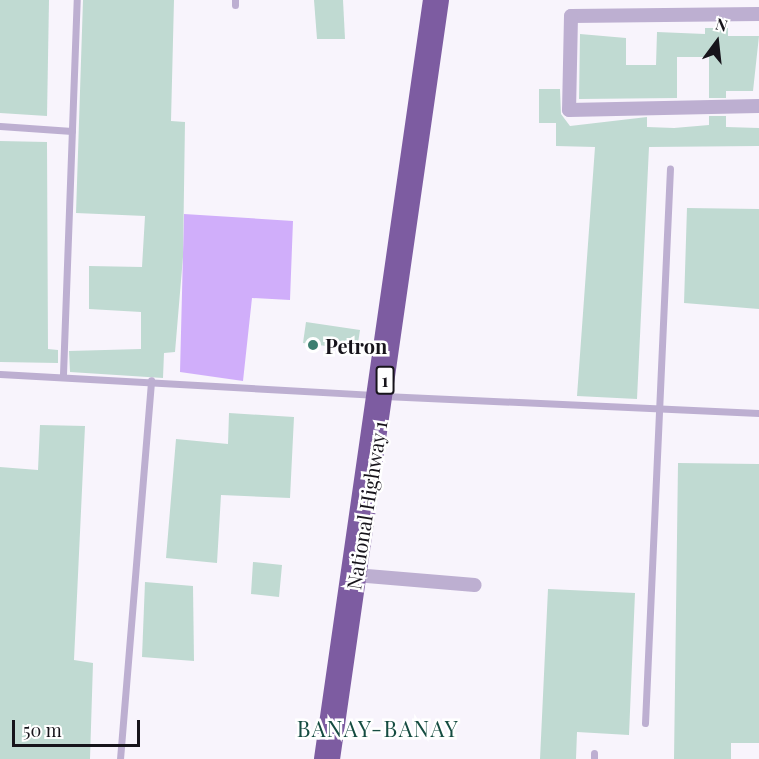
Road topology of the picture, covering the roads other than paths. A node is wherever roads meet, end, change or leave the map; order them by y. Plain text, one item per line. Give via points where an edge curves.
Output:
1 (76, 0) edge
2 (436, 0) edge
3 (674, 0) edge
4 (759, 14) edge
5 (674, 15) junction
6 (759, 106) edge
7 (0, 126) edge
8 (72, 131) junction
9 (670, 169) dead end
10 (0, 374) edge
11 (63, 374) junction
12 (152, 380) junction
13 (383, 396) junction
14 (660, 409) junction
15 (759, 413) edge
16 (355, 575) junction
17 (475, 585) dead end
18 (645, 723) dead end
19 (120, 759) edge
20 (327, 759) edge

1 - 8 lane
2 - 13 highway, National Highway 1 / 1
3 - 5 street
4 - 5 street
5 - 6 street via 571,16 569,110
7 - 8 lane
8 - 11 lane
9 - 14 lane
10 - 11 lane
11 - 12 lane
12 - 13 lane
12 - 19 lane
13 - 14 lane
13 - 16 highway, National Highway 1 / 1
14 - 15 lane
14 - 18 lane
16 - 17 street
16 - 20 highway, National Highway 1 / 1

